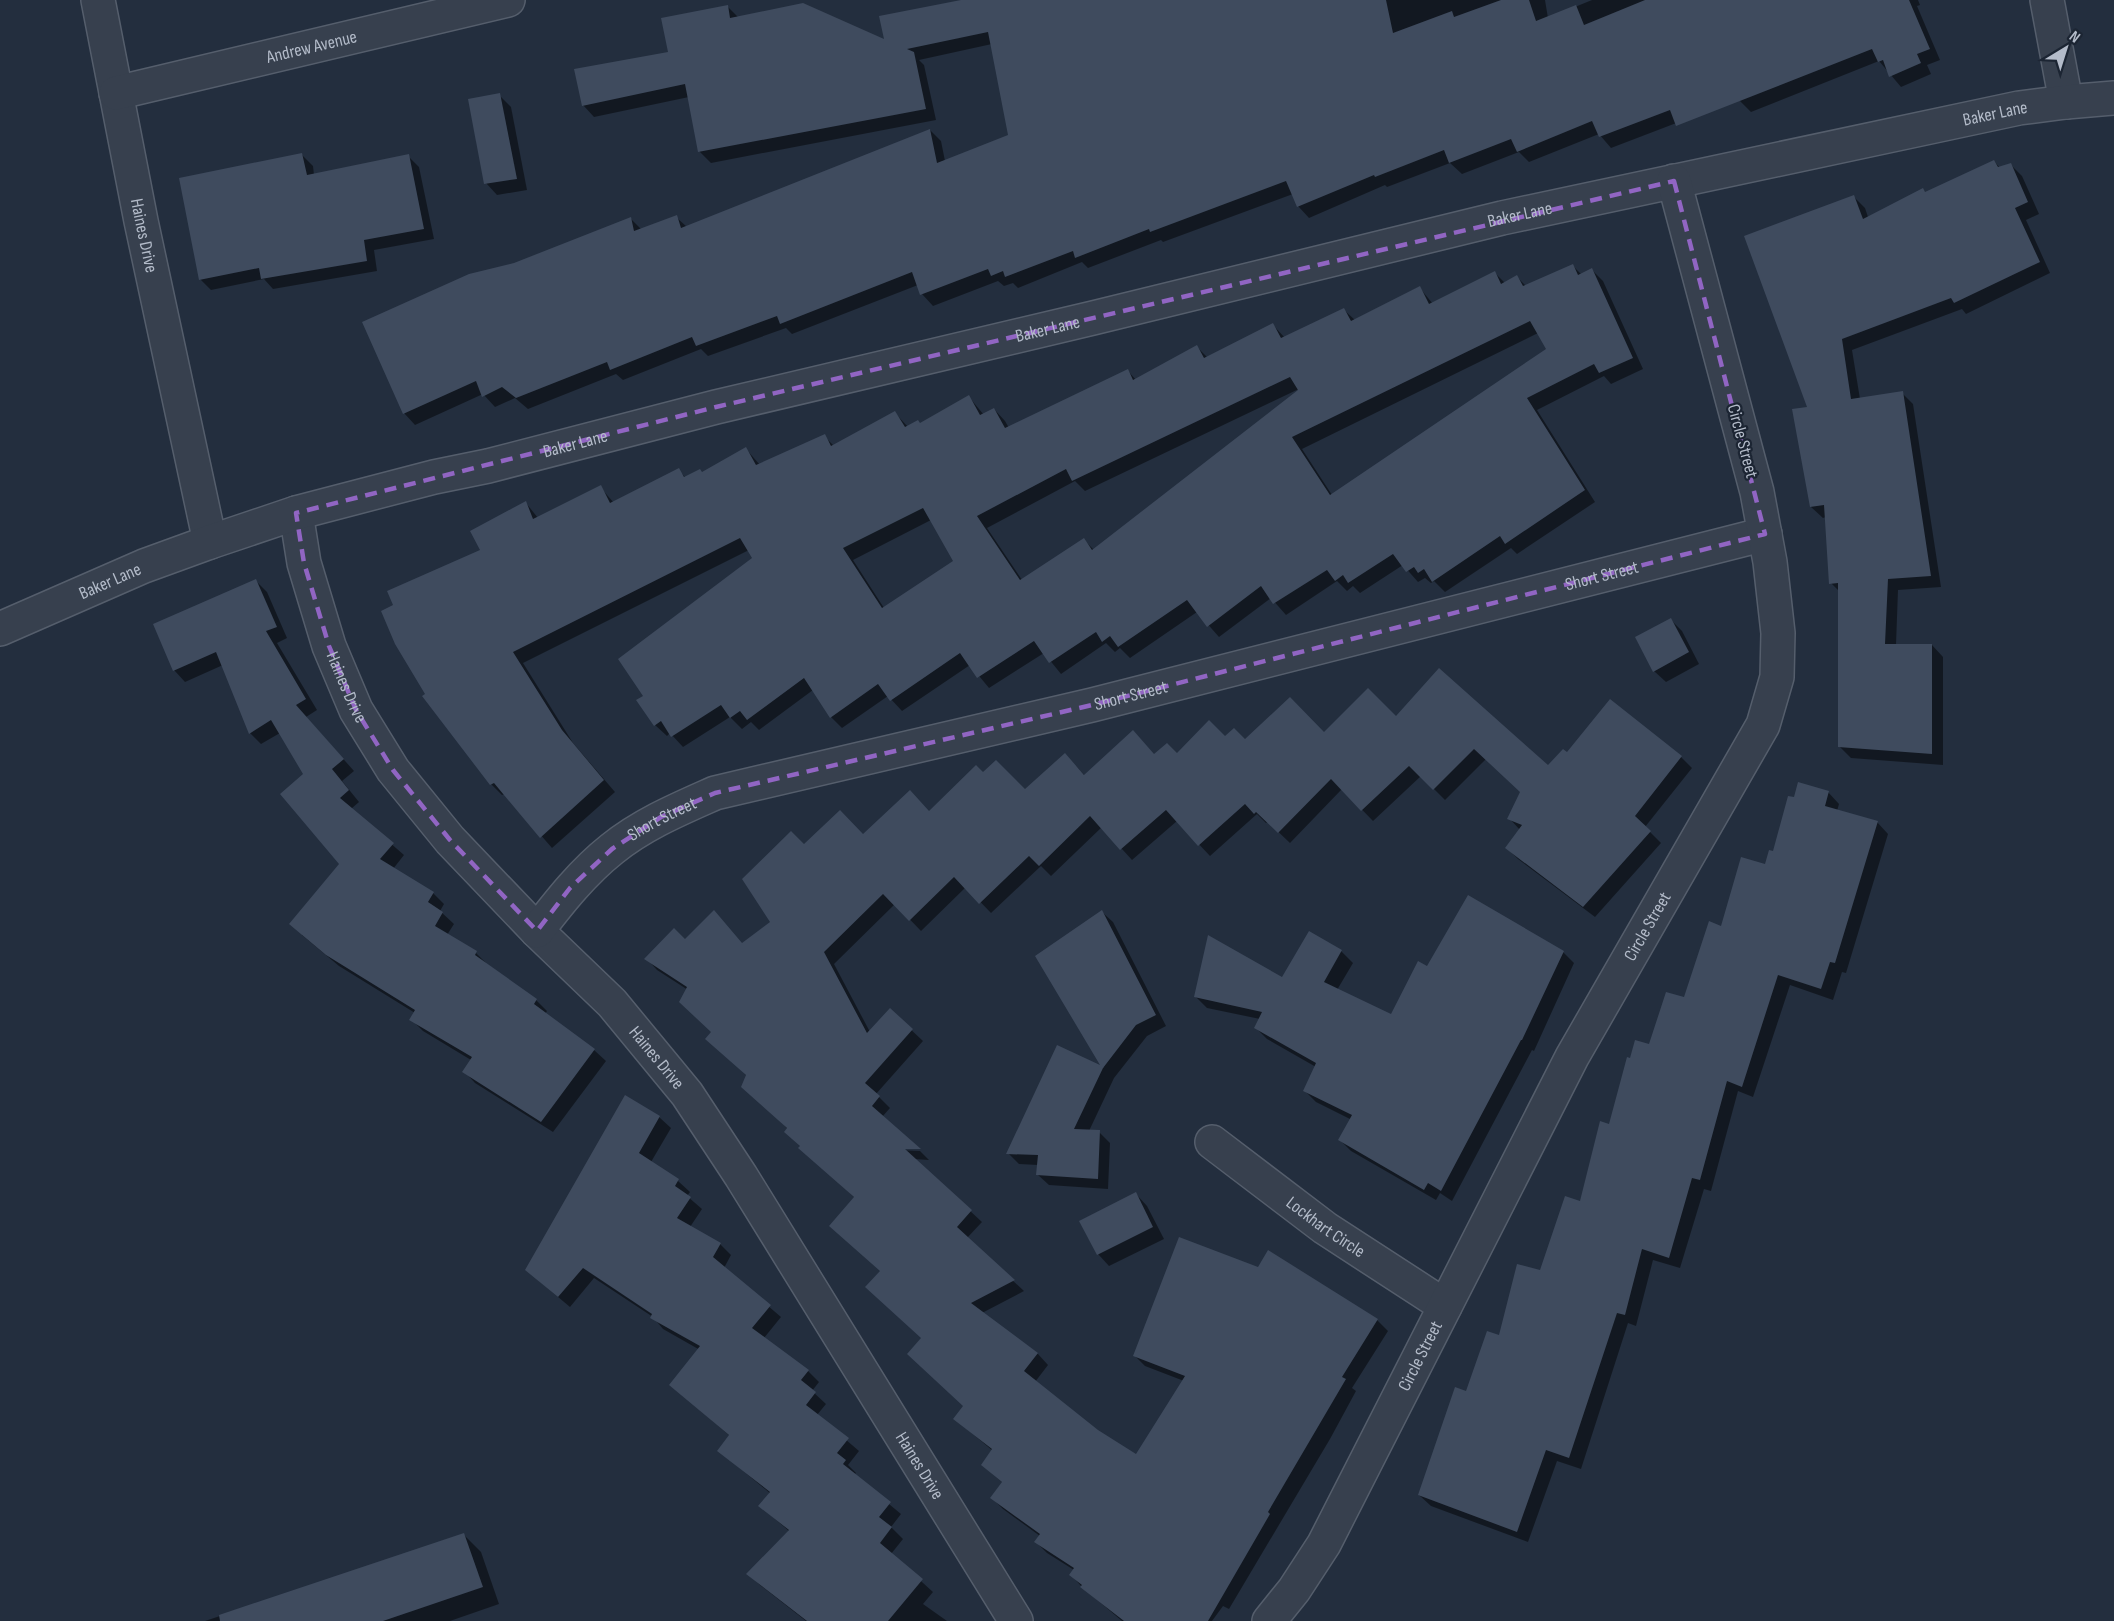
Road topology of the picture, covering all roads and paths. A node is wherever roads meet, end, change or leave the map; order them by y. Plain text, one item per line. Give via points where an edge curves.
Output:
1 (98, 0) edge
2 (508, 0) edge
3 (2047, 0) edge
4 (116, 93) junction
5 (2114, 98) edge
6 (2066, 102) junction
7 (1674, 181) junction
8 (296, 513) junction
9 (1765, 534) junction
10 (210, 542) junction
11 (0, 629) edge
12 (537, 931) junction
13 (1212, 1142) dead end
14 (1445, 1306) junction
15 (1016, 1621) edge
16 (1269, 1621) edge

1 - 4 street, Haines Drive
2 - 4 street, Andrew Avenue
3 - 6 street
4 - 10 street, Haines Drive
5 - 6 street, Baker Lane
6 - 7 street, Baker Lane via 2019,108
7 - 8 street, Baker Lane via 1502,218 716,406
7 - 9 street, Circle Street
8 - 10 street, Baker Lane
8 - 12 street, Haines Drive via 304,563 329,646 356,710 393,770 450,840
9 - 12 street, Short Street via 1092,705 715,793 661,817 612,849 570,888
9 - 14 street, Circle Street via 1778,633 1777,677 1763,725 1572,1057
10 - 11 street, Baker Lane via 144,566
12 - 15 street, Haines Drive via 612,1003 687,1094
13 - 14 street, Lockhart Circle via 1325,1228
14 - 16 street, Circle Street via 1323,1544

